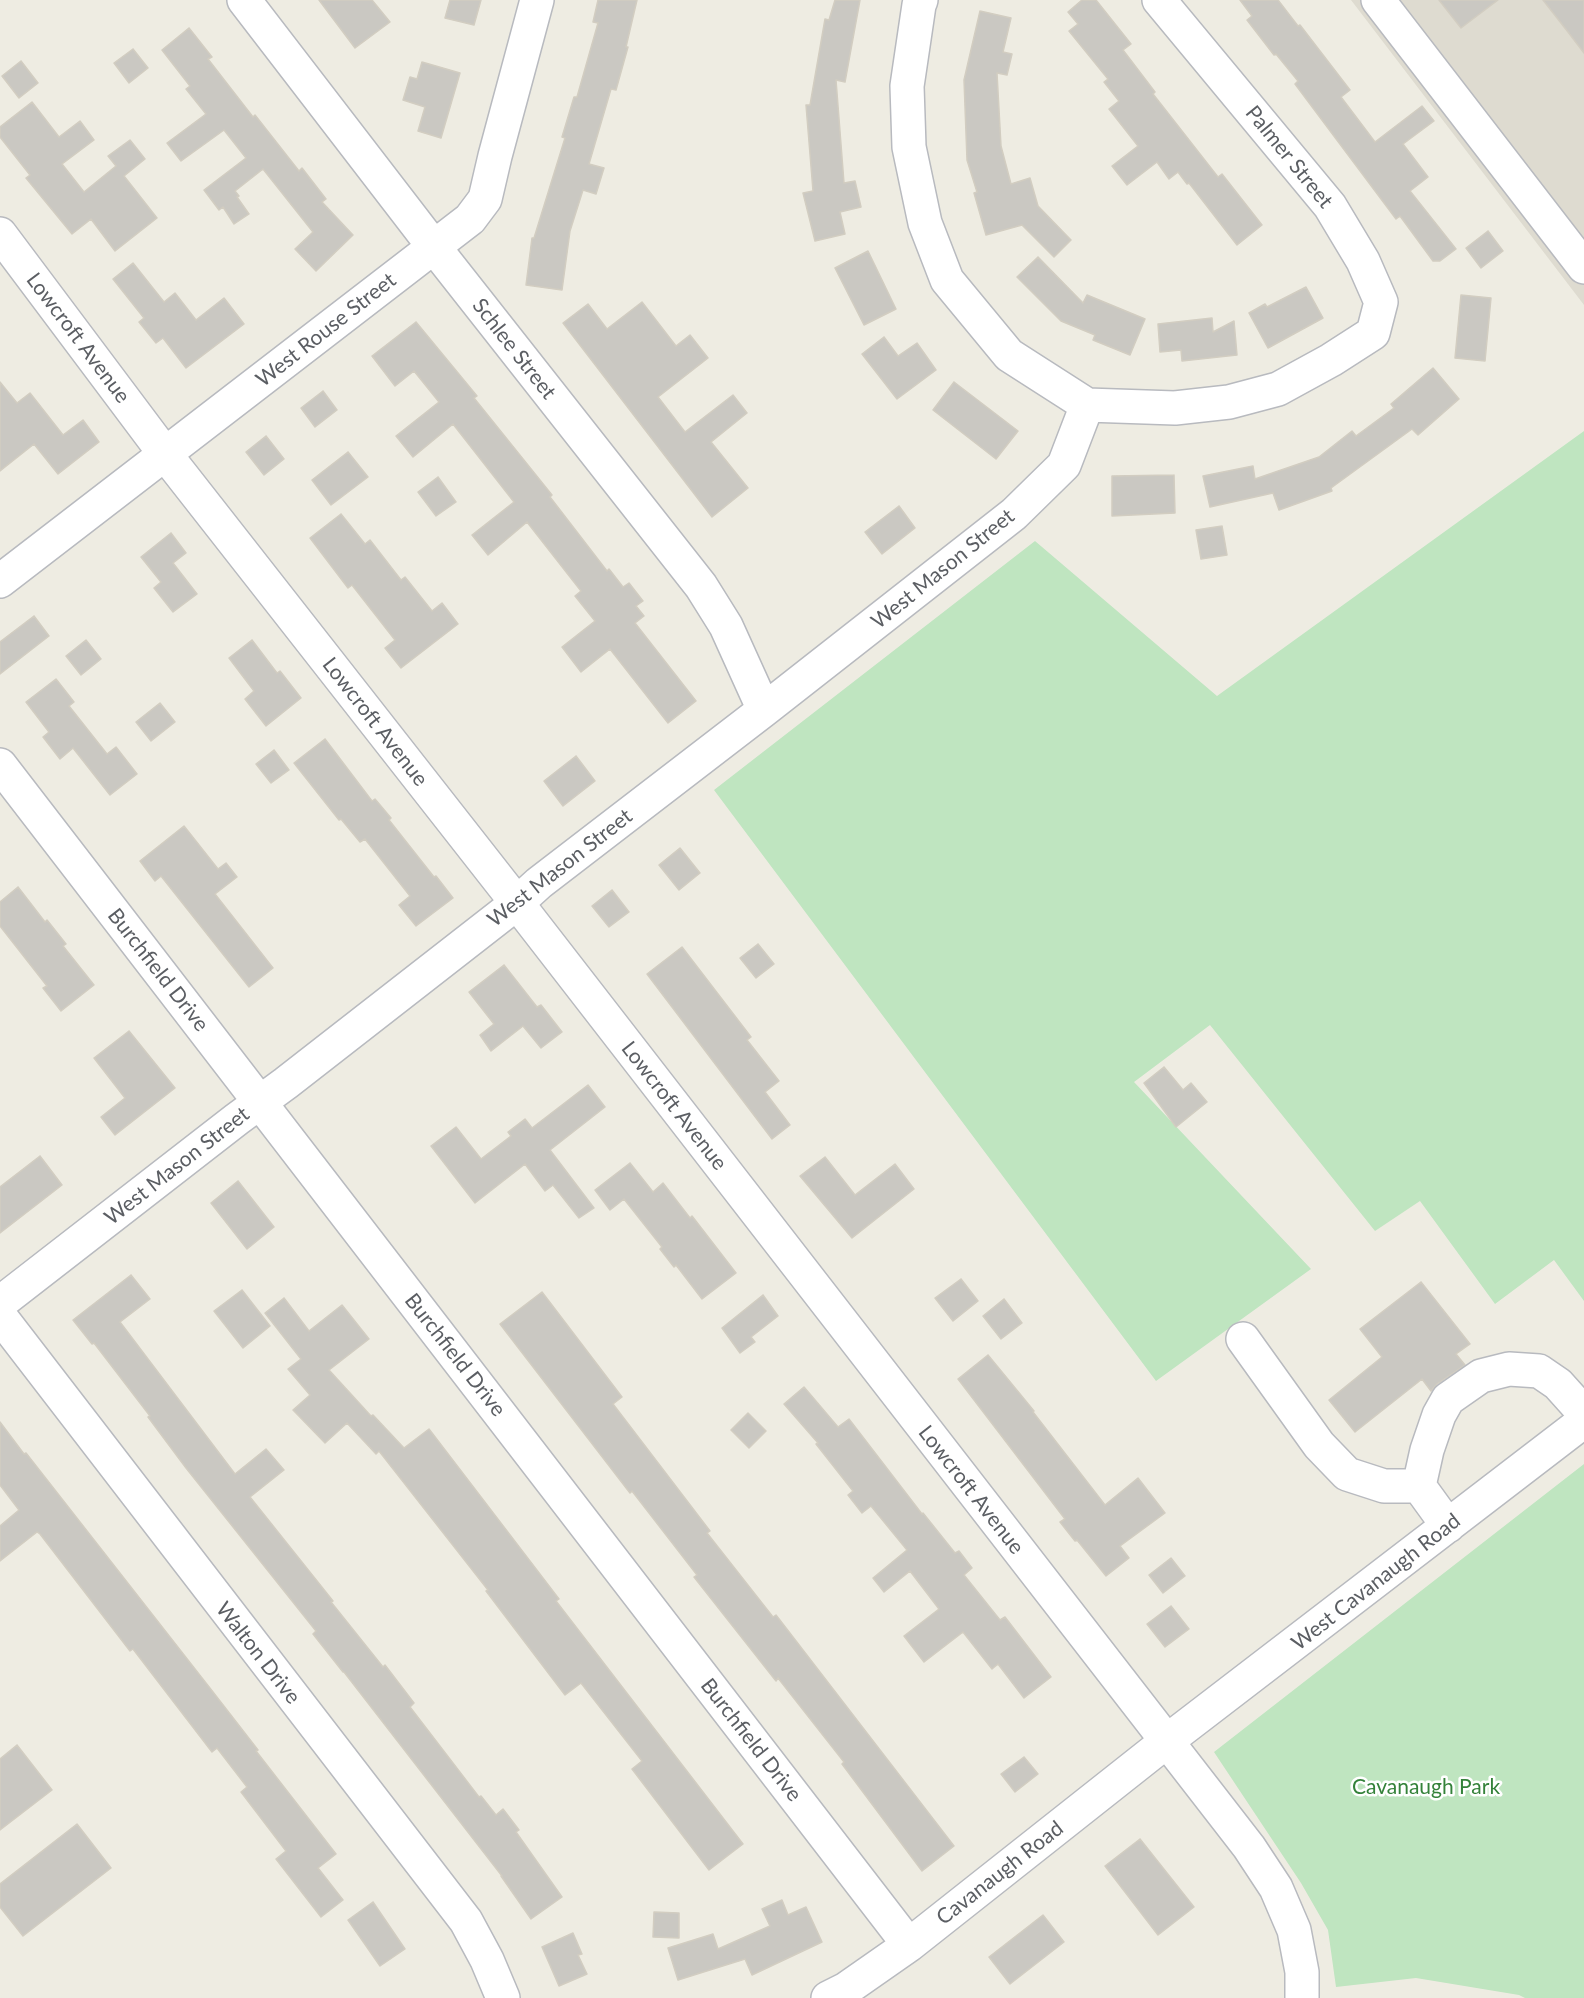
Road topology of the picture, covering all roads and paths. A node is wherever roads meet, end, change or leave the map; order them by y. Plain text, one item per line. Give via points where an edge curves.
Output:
1 (244, 0) edge
2 (537, 0) edge
3 (921, 0) edge
4 (1159, 0) edge
5 (1378, 0) edge
6 (0, 234) edge
7 (434, 247) junction
8 (1584, 267) edge
9 (1087, 405) junction
10 (165, 454) junction
11 (0, 581) edge
12 (764, 710) junction
13 (0, 765) edge
14 (517, 903) junction
15 (260, 1101) junction
16 (0, 1303) edge
17 (0, 1316) edge
18 (1243, 1339) dead end
19 (1584, 1413) edge
20 (1584, 1421) edge
21 (1419, 1486) junction
22 (1448, 1526) junction
23 (1167, 1741) junction
24 (909, 1945) junction
25 (503, 1998) edge
26 (828, 1998) edge
27 (1302, 1998) edge

1 - 7 street, Schlee Street
2 - 7 street, West Rouse Street via 485,199 470,219
3 - 9 street via 907,86 909,147 925,224 947,280 1009,355
4 - 9 street, Palmer Street via 1330,206 1363,261 1381,302 1373,333 1278,389 1229,402 1175,408
5 - 8 street
6 - 10 street, Lowcroft Avenue
7 - 10 street, West Rouse Street
7 - 12 street, Schlee Street via 701,586 726,626
9 - 12 street, West Mason Street via 1064,465 1014,514
10 - 11 street, West Rouse Street
10 - 14 street, Lowcroft Avenue
12 - 14 street, West Mason Street
13 - 15 street, Burchfield Drive
14 - 15 street, West Mason Street
14 - 23 street, Lowcroft Avenue
15 - 16 street, West Mason Street
15 - 24 street, Burchfield Drive
17 - 25 street, Walton Drive via 466,1921
18 - 21 street via 1319,1445 1347,1474 1384,1486
19 - 21 street via 1558,1383 1539,1371 1509,1369 1481,1376 1448,1399 1427,1450
20 - 22 street, West Cavanaugh Road
21 - 22 street
22 - 23 street, West Cavanaugh Road
23 - 24 street, Cavanaugh Road
23 - 27 street, Lowcroft Avenue via 1276,1888 1294,1930 1302,1972
24 - 26 street, Cavanaugh Road

